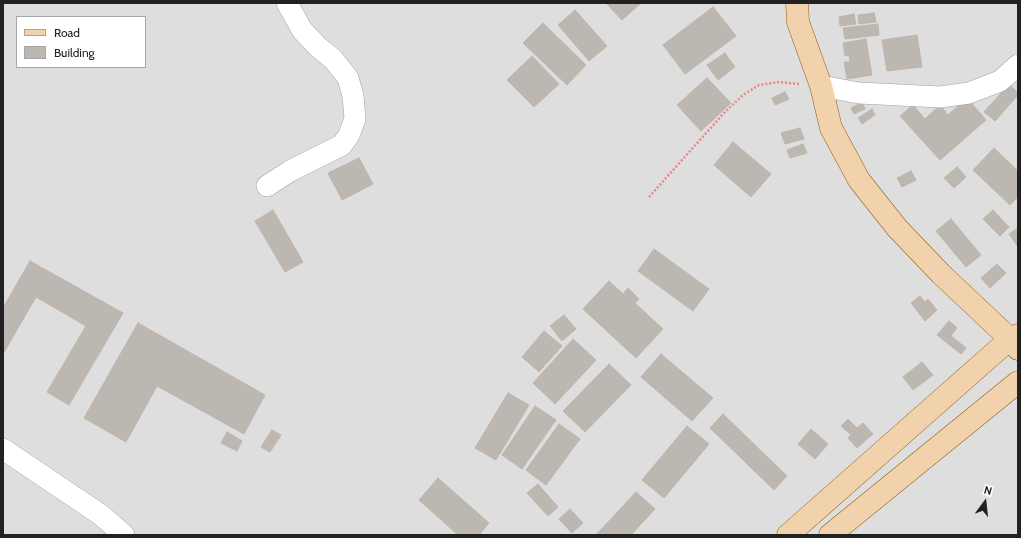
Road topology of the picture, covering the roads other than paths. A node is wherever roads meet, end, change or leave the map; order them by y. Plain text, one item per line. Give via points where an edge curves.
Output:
1 (287, 3) edge
2 (797, 3) edge
3 (1018, 65) edge
4 (821, 86) junction
5 (267, 186) dead end
6 (1015, 341) edge
7 (1018, 382) edge
8 (3, 449) edge
9 (124, 535) edge
10 (788, 535) edge
11 (830, 535) edge

1 - 5 street via 302,30 333,59 348,78 355,119 342,145 290,171
2 - 4 main road via 798,22
3 - 4 street via 1000,80 969,93 940,97 859,93
4 - 6 main road via 831,128 860,180 897,228 941,274
6 - 10 main road
7 - 11 main road
8 - 9 street via 101,515

